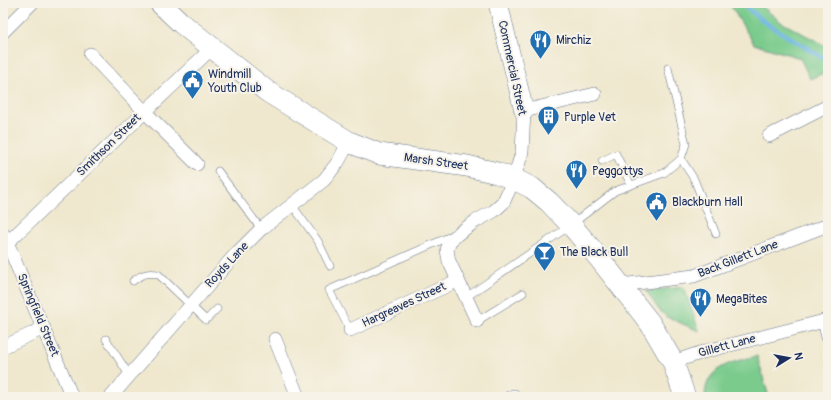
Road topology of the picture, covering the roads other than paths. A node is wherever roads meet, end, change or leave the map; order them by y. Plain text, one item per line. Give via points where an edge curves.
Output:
1 (32, 3) edge
2 (160, 3) edge
3 (498, 3) edge
4 (3, 32) edge
5 (212, 48) junction
6 (90, 54) dead end
7 (668, 68) dead end
8 (595, 94) dead end
9 (828, 106) edge
10 (144, 111) junction
11 (524, 111) junction
12 (769, 136) dead end
13 (350, 142) junction
14 (681, 159) junction
15 (602, 161) dead end
16 (197, 164) dead end
17 (218, 172) dead end
18 (514, 179) junction
19 (631, 185) junction
20 (292, 205) junction
21 (571, 225) junction
22 (828, 225) edge
23 (261, 229) junction
24 (459, 233) junction
25 (716, 234) dead end
26 (5, 238) edge
27 (330, 266) dead end
28 (132, 281) dead end
29 (457, 281) junction
30 (621, 285) junction
31 (523, 293) dead end
32 (465, 298) junction
33 (190, 306) junction
34 (216, 309) dead end
35 (477, 321) joint
36 (826, 321) edge
37 (44, 328) junction
38 (350, 330) joint
39 (828, 337) edge
40 (106, 339) dead end
41 (275, 340) dead end
42 (3, 347) edge
43 (673, 362) junction
44 (129, 375) junction
45 (72, 397) edge
46 (111, 397) edge
47 (298, 397) edge
48 (685, 397) edge

1 - 4 street
2 - 5 main road, Marsh Street
3 - 11 street, Commercial Street
5 - 10 street, Smithson Street
5 - 13 main road, Marsh Street via 268,92
6 - 10 street
7 - 14 lane via 686,144
8 - 11 street
9 - 12 street
10 - 16 street
10 - 26 street, Smithson Street
11 - 18 street, Commercial Street via 522,152
13 - 18 main road, Marsh Street via 380,154 467,166
13 - 20 street, Royds Lane via 332,172
14 - 19 lane via 664,173
14 - 25 lane via 694,179
15 - 19 lane via 616,154
17 - 23 lane
18 - 21 main road, Marsh Street via 532,188
18 - 24 street, Commercial Street via 503,203
19 - 21 lane via 615,191
20 - 23 street, Royds Lane
20 - 27 lane via 318,241
21 - 30 main road, Marsh Street
21 - 32 lane
22 - 30 street, Back Gillett Lane via 694,276
23 - 33 street, Royds Lane
24 - 29 street, Commercial Street via 450,241 447,250
24 - 38 lane via 329,290
26 - 37 street, Springfield Street
28 - 33 lane via 141,275 158,274
29 - 32 street
29 - 38 street, Hargreaves Street
30 - 43 main road, Marsh Street via 650,323
31 - 35 lane
32 - 35 street
33 - 34 lane via 206,320
33 - 44 street, Royds Lane
36 - 39 street
36 - 43 street, Gillett Lane
37 - 42 street
37 - 45 street, Springfield Street
40 - 44 lane
41 - 47 street
43 - 48 main road, Marsh Street
44 - 46 street, Royds Lane

